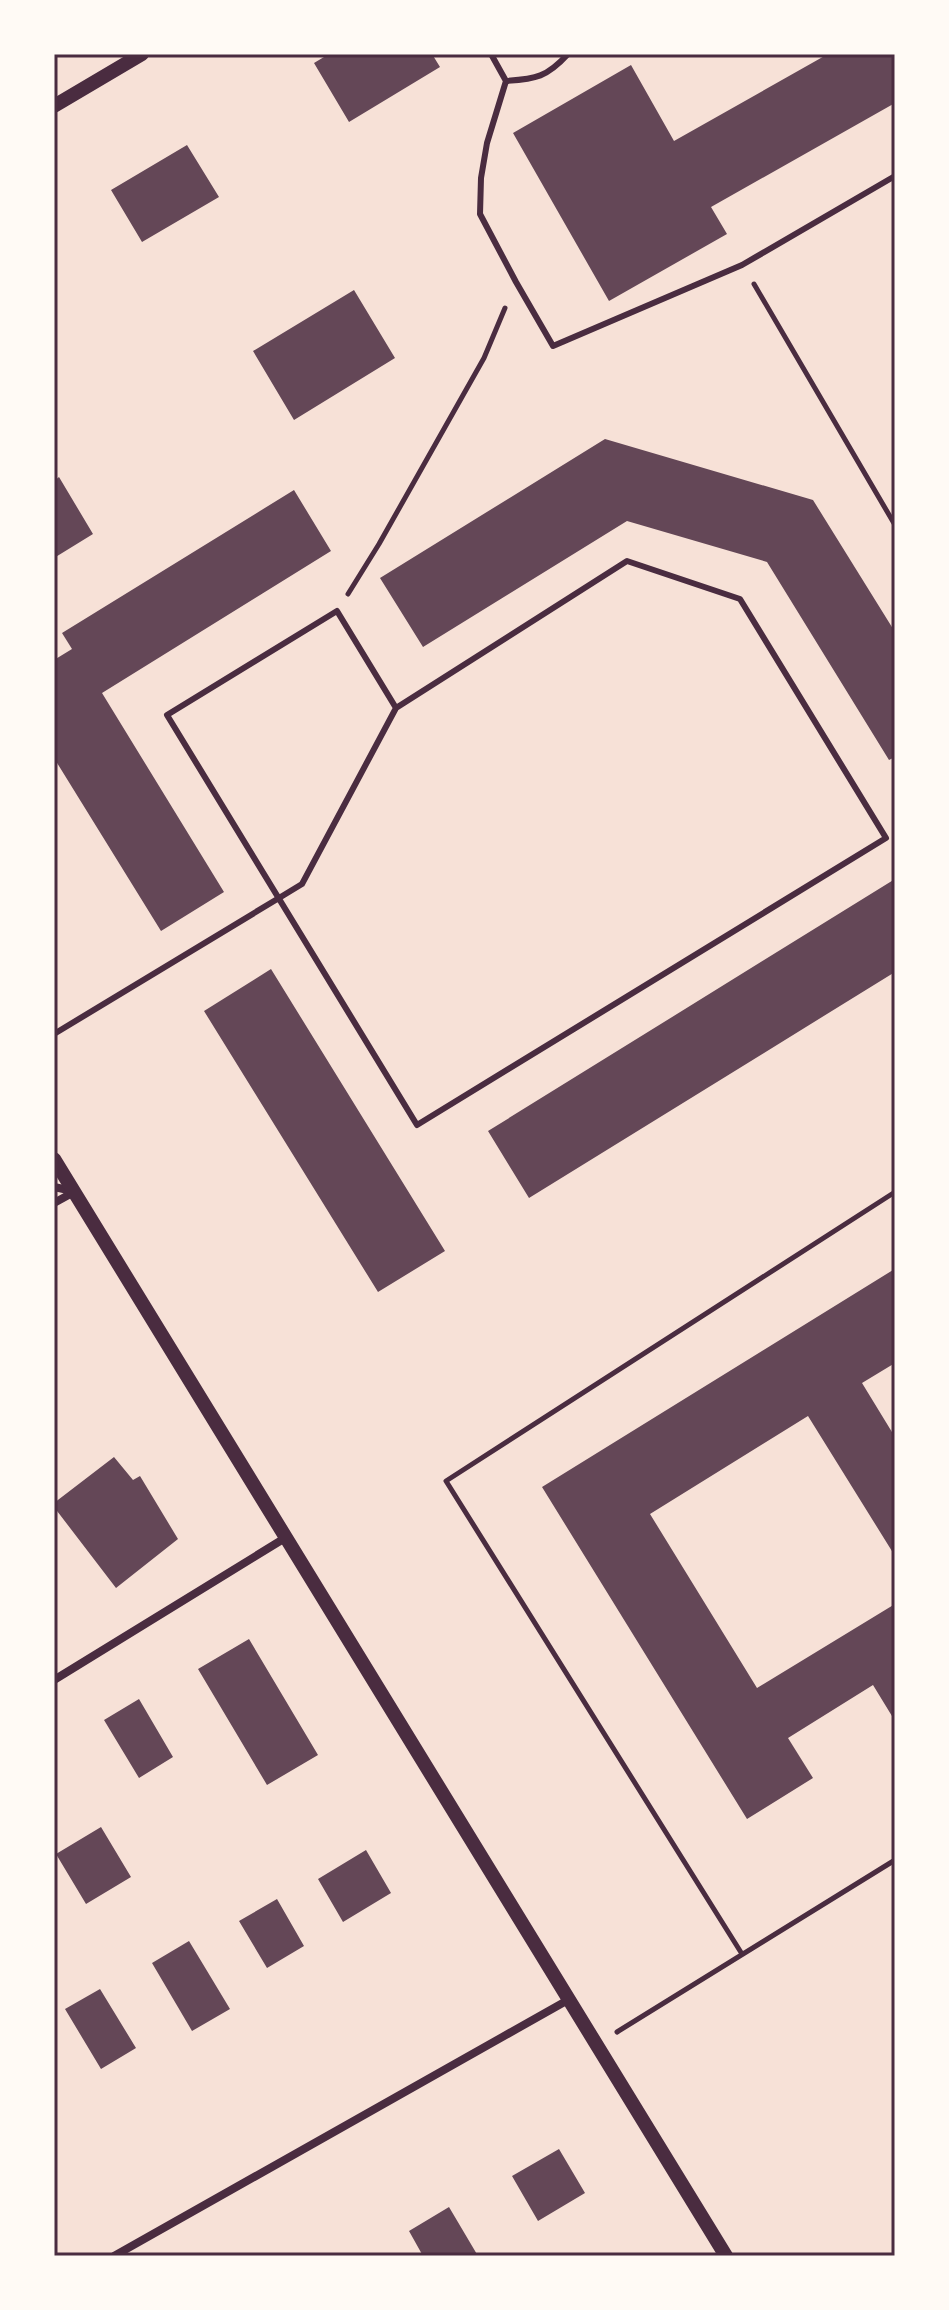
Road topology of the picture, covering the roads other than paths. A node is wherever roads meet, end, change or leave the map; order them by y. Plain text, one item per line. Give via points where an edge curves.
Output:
1 (142, 54) edge
2 (491, 54) edge
3 (568, 54) edge
4 (506, 81) junction
5 (54, 106) edge
6 (895, 176) edge
7 (396, 708) junction
8 (279, 898) junction
9 (54, 1034) edge
10 (54, 1159) edge
11 (54, 1187) edge
12 (74, 1192) junction
13 (54, 1203) edge
14 (285, 1538) junction
15 (54, 1680) edge
16 (568, 2000) junction
17 (114, 2256) edge
18 (726, 2256) edge

1 - 5 street
2 - 4 lane
3 - 4 lane via 534,79
4 - 6 lane via 487,143 480,214 553,346 742,265
7 - 8 lane via 302,884
7 - 8 lane via 337,611 167,715
7 - 8 lane via 627,561 740,599 886,838 417,1125
8 - 9 lane
10 - 12 street
11 - 12 street
12 - 13 street
12 - 14 street
14 - 15 street
14 - 16 street
16 - 17 street
16 - 18 street

